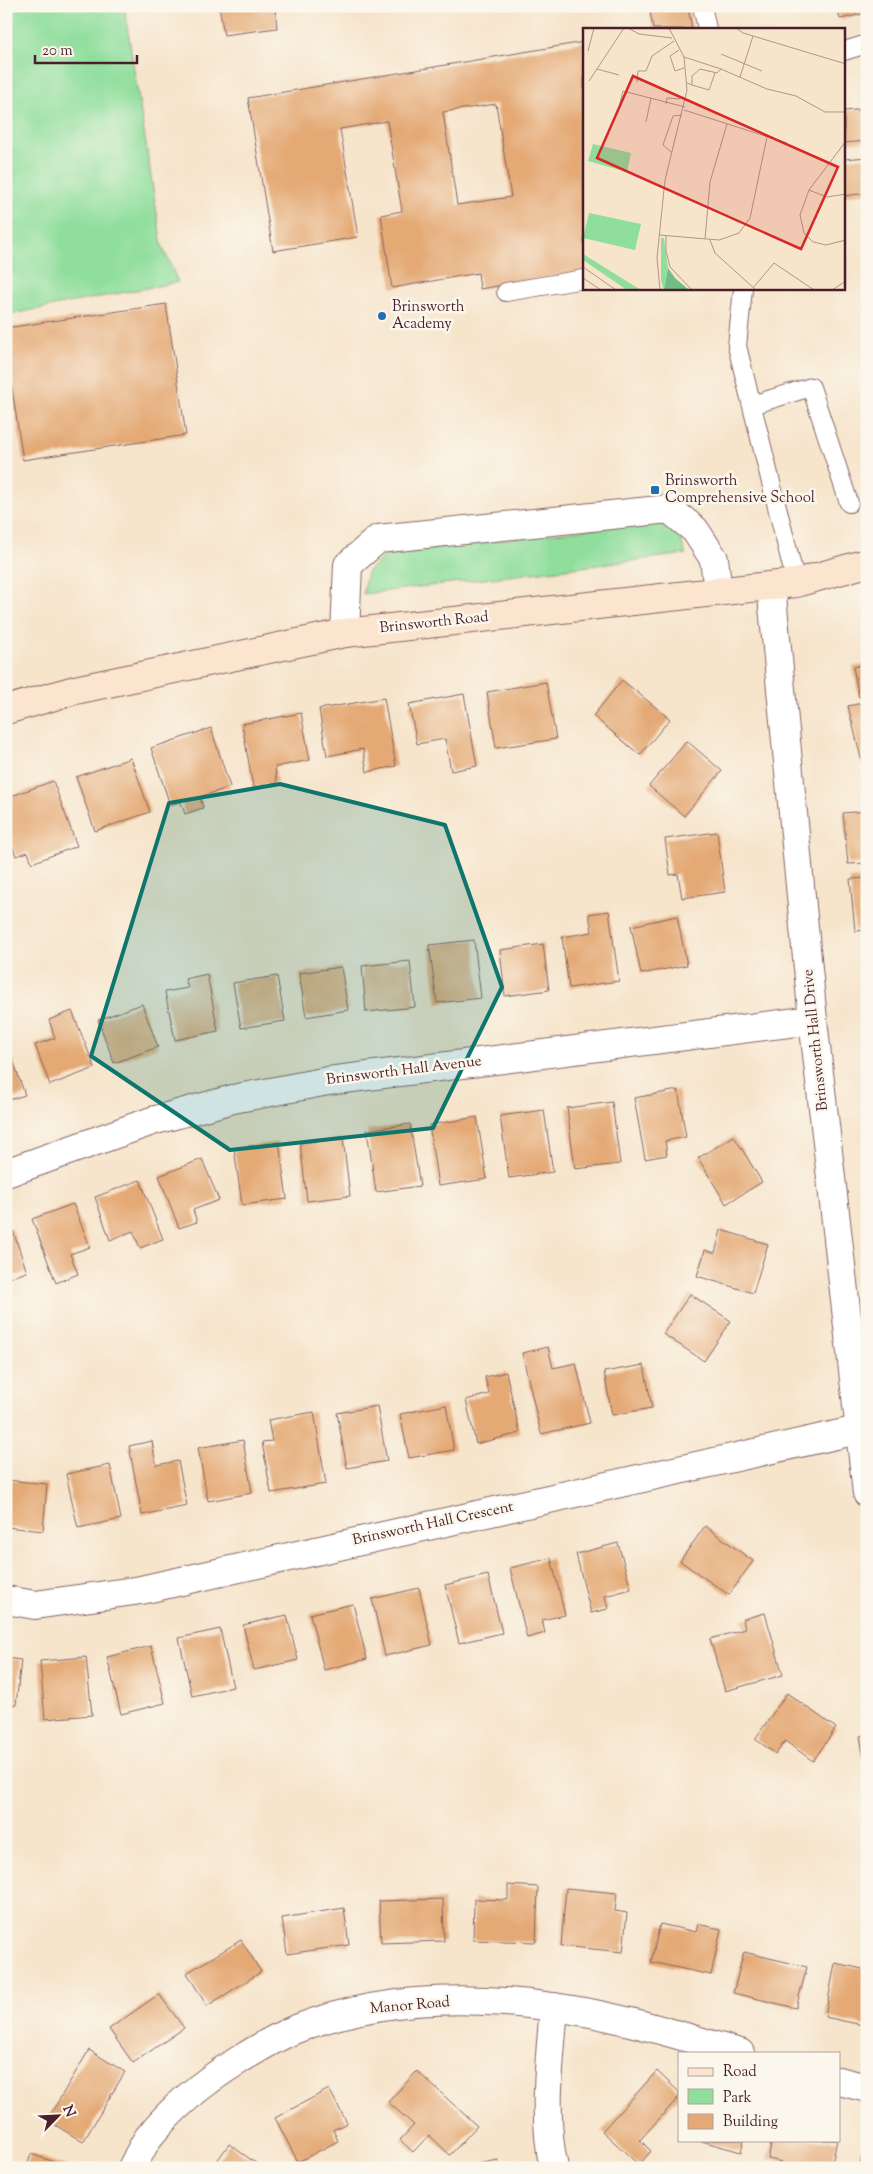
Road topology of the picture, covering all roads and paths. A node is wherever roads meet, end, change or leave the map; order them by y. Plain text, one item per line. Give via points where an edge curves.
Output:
1 (702, 6) edge
2 (707, 28) edge
3 (867, 44) edge
4 (846, 50) edge
5 (583, 279) edge
6 (743, 290) edge
7 (506, 292) dead end
8 (752, 405) junction
9 (849, 503) dead end
10 (867, 563) edge
11 (783, 584) junction
12 (718, 591) junction
13 (345, 633) junction
14 (6, 710) edge
15 (813, 1020) junction
16 (6, 1173) edge
17 (858, 1430) junction
18 (867, 1493) edge
19 (6, 1600) edge
20 (554, 2007) junction
21 (736, 2052) edge
22 (840, 2081) edge
23 (867, 2088) edge
24 (132, 2168) edge
25 (554, 2168) edge

1 - 2 lane
3 - 4 lane
5 - 7 lane
6 - 8 lane via 737,346
8 - 9 lane via 811,387
8 - 11 lane
10 - 11 main road, Brinsworth Road
11 - 12 main road, Brinsworth Road
11 - 15 street, Brinsworth Hall Drive
12 - 13 main road, Brinsworth Road
12 - 13 street via 714,559 695,530 669,509 378,539 348,565
13 - 14 main road, Brinsworth Road via 75,690
15 - 16 street, Brinsworth Hall Avenue via 328,1081 233,1099 152,1121
15 - 17 street, Brinsworth Hall Drive
17 - 18 street, Brinsworth Hall Drive
17 - 19 street, Brinsworth Hall Crescent via 141,1590 35,1604
20 - 21 street, Manor Road via 614,2018
20 - 24 street, Manor Road via 497,2000 430,2001 378,2006 295,2029 210,2078 175,2108 148,2139
20 - 25 street via 547,2093
22 - 23 street

